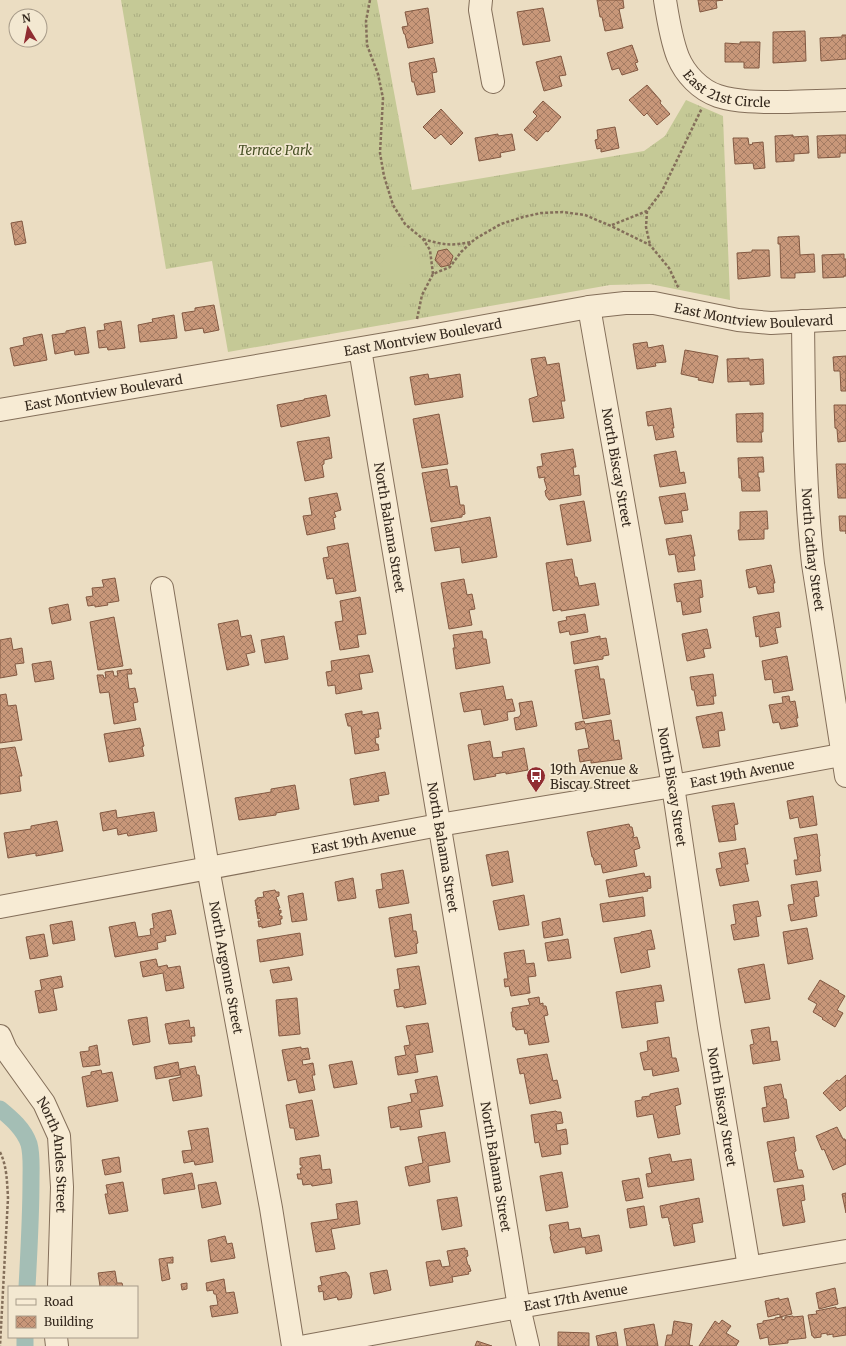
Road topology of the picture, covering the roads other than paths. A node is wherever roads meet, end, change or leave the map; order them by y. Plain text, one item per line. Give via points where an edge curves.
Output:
1 (481, 0) edge
2 (665, 0) edge
3 (493, 82) dead end
4 (846, 100) edge
5 (589, 307) junction
6 (846, 319) edge
7 (803, 321) junction
8 (360, 349) junction
9 (0, 410) edge
10 (162, 588) dead end
11 (844, 754) edge
12 (846, 776) edge
13 (673, 786) junction
14 (439, 825) junction
15 (208, 868) junction
16 (0, 907) edge
17 (0, 1036) edge
18 (846, 1251) edge
19 (749, 1267) junction
20 (59, 1286) edge
21 (519, 1307) junction
22 (293, 1346) edge
23 (306, 1346) edge
24 (528, 1346) edge

1 - 3 street via 480,10
2 - 4 street, East 21st Circle via 678,58 698,86 730,99 760,102
5 - 7 street, East Montview Boulevard via 639,302 754,322
5 - 8 street, East Montview Boulevard
5 - 13 street, North Biscay Street
6 - 7 street, East Montview Boulevard
7 - 11 street, North Cathay Street via 809,529
8 - 9 street, East Montview Boulevard
8 - 14 street, North Bahama Street
10 - 15 street, North Argonne Street
11 - 12 street, North Cathay Street
11 - 13 street, East 19th Avenue
13 - 14 street, East 19th Avenue
13 - 19 street, North Biscay Street via 709,1027
14 - 15 street, East 19th Avenue
14 - 21 street, North Bahama Street
15 - 16 street, East 19th Avenue
15 - 22 street, North Argonne Street via 271,1208
17 - 20 street, North Andes Street via 6,1050 44,1103 59,1136 62,1187
18 - 19 street, East 17th Avenue
19 - 21 street, East 17th Avenue
21 - 23 street, East 17th Avenue
21 - 24 street, North Bahama Street

